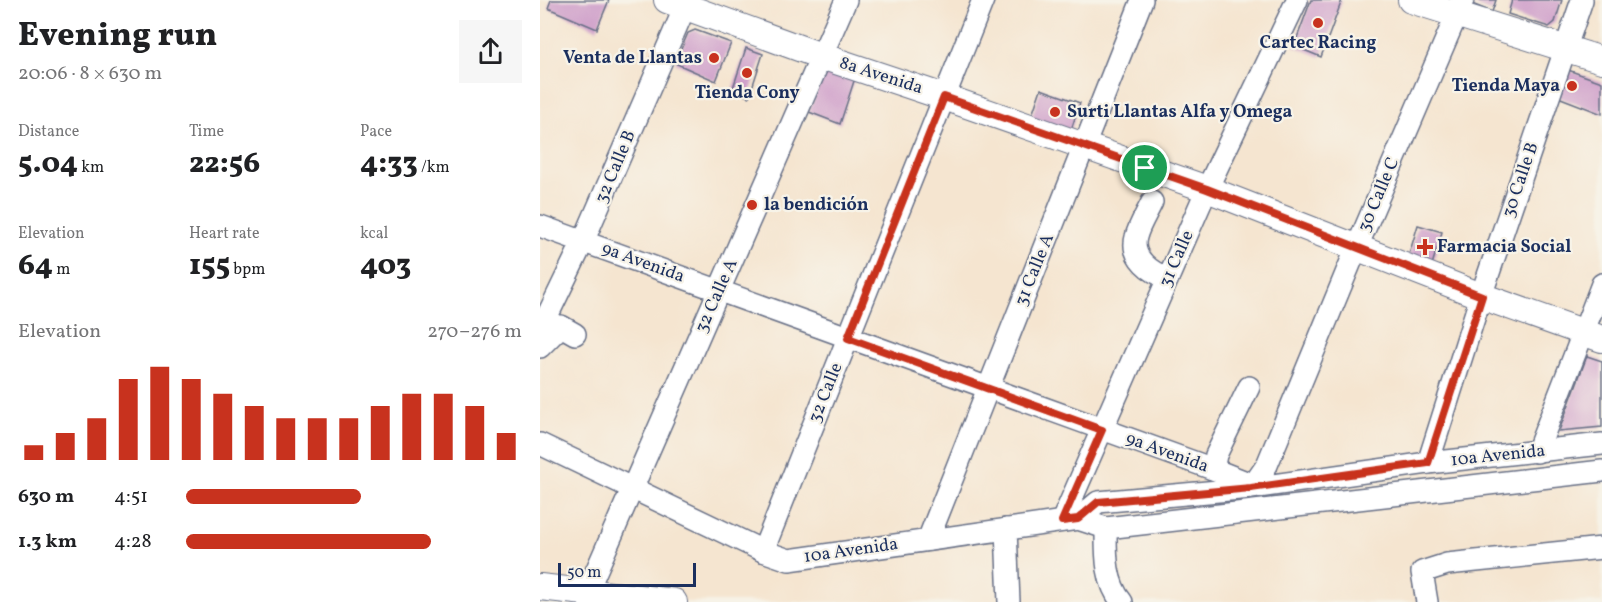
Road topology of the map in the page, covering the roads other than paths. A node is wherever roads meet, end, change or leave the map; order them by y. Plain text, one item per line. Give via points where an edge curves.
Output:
1 (846, 0) edge
2 (983, 0) edge
3 (1142, 0) edge
4 (1297, 0) edge
5 (1411, 0) edge
6 (1582, 0) edge
7 (680, 2) edge
8 (1460, 7) edge
9 (1566, 48) junction
10 (821, 56) junction
11 (1602, 60) edge
12 (944, 97) junction
13 (1084, 146) junction
14 (1207, 189) junction
15 (1152, 202) dead end
16 (540, 226) edge
17 (583, 242) junction
18 (1357, 247) junction
19 (1168, 279) junction
20 (1602, 284) edge
21 (719, 291) junction
22 (1482, 296) junction
23 (540, 332) edge
24 (575, 334) dead end
25 (1592, 336) edge
26 (848, 338) junction
27 (540, 347) edge
28 (1249, 387) dead end
29 (988, 388) junction
30 (1102, 430) junction
31 (540, 444) edge
32 (1602, 444) edge
33 (1537, 452) junction
34 (1428, 463) junction
35 (1213, 469) junction
36 (1602, 471) edge
37 (1251, 488) junction
38 (632, 490) junction
39 (1070, 520) junction
40 (1106, 528) junction
41 (1006, 529) junction
42 (928, 540) junction
43 (1602, 548) edge
44 (763, 551) junction
45 (540, 587) edge
46 (588, 597) edge
47 (674, 602) edge
48 (1009, 602) edge
49 (1122, 602) edge
50 (1427, 602) edge

1 - 10 street, 32 Calle A
2 - 12 street, 32 Calle
3 - 13 street, 31 Calle A
4 - 14 street, 31 Calle
5 - 8 main road
6 - 9 street, 30 Calle B
7 - 10 main road, 8a Avenida
7 - 17 street, 32 Calle B
8 - 9 main road
8 - 18 street, 30 Calle C
9 - 11 main road
9 - 22 street, 30 Calle B
10 - 12 main road, 8a Avenida
10 - 21 street, 32 Calle A
12 - 13 main road, 8a Avenida
12 - 26 street, 32 Calle
13 - 14 main road, 8a Avenida
13 - 29 street, 31 Calle A
14 - 18 main road, 8a Avenida
14 - 19 street, 31 Calle
15 - 19 street via 1135,238 1135,248 1143,264
16 - 17 street, 9a Avenida
17 - 21 street, 9a Avenida
17 - 23 street, 32 Calle B
18 - 22 main road, 8a Avenida
18 - 37 street, 30 Calle C via 1267,465
19 - 30 street, 31 Calle
20 - 25 street
21 - 26 street, 9a Avenida
21 - 38 street, 32 Calle A
22 - 25 main road, 8a Avenida
22 - 34 street, 30 Calle B
24 - 27 street via 561,326
25 - 33 street
26 - 29 street, 9a Avenida
26 - 44 street, 32 Calle
28 - 35 street
29 - 30 street, 9a Avenida
29 - 42 street, 31 Calle A
30 - 35 street, 9a Avenida
30 - 39 street, 31 Calle
31 - 38 street, 10a Avenida
32 - 33 street, 10a Avenida
33 - 34 street, 10a Avenida
34 - 37 street, 10a Avenida
35 - 37 street, 9a Avenida via 1246,482
36 - 40 street, 10a Avenida
37 - 39 street, 10a Avenida via 1098,502
38 - 44 street, 10a Avenida
38 - 46 street, 32 Calle A
39 - 40 street, 10a Avenida
39 - 41 street, 10a Avenida
40 - 49 street via 1106,562 1114,593
41 - 42 street, 10a Avenida
41 - 48 street
42 - 44 street, 10a Avenida via 789,560
43 - 50 street via 1447,564 1422,572
45 - 46 main road
46 - 47 main road

